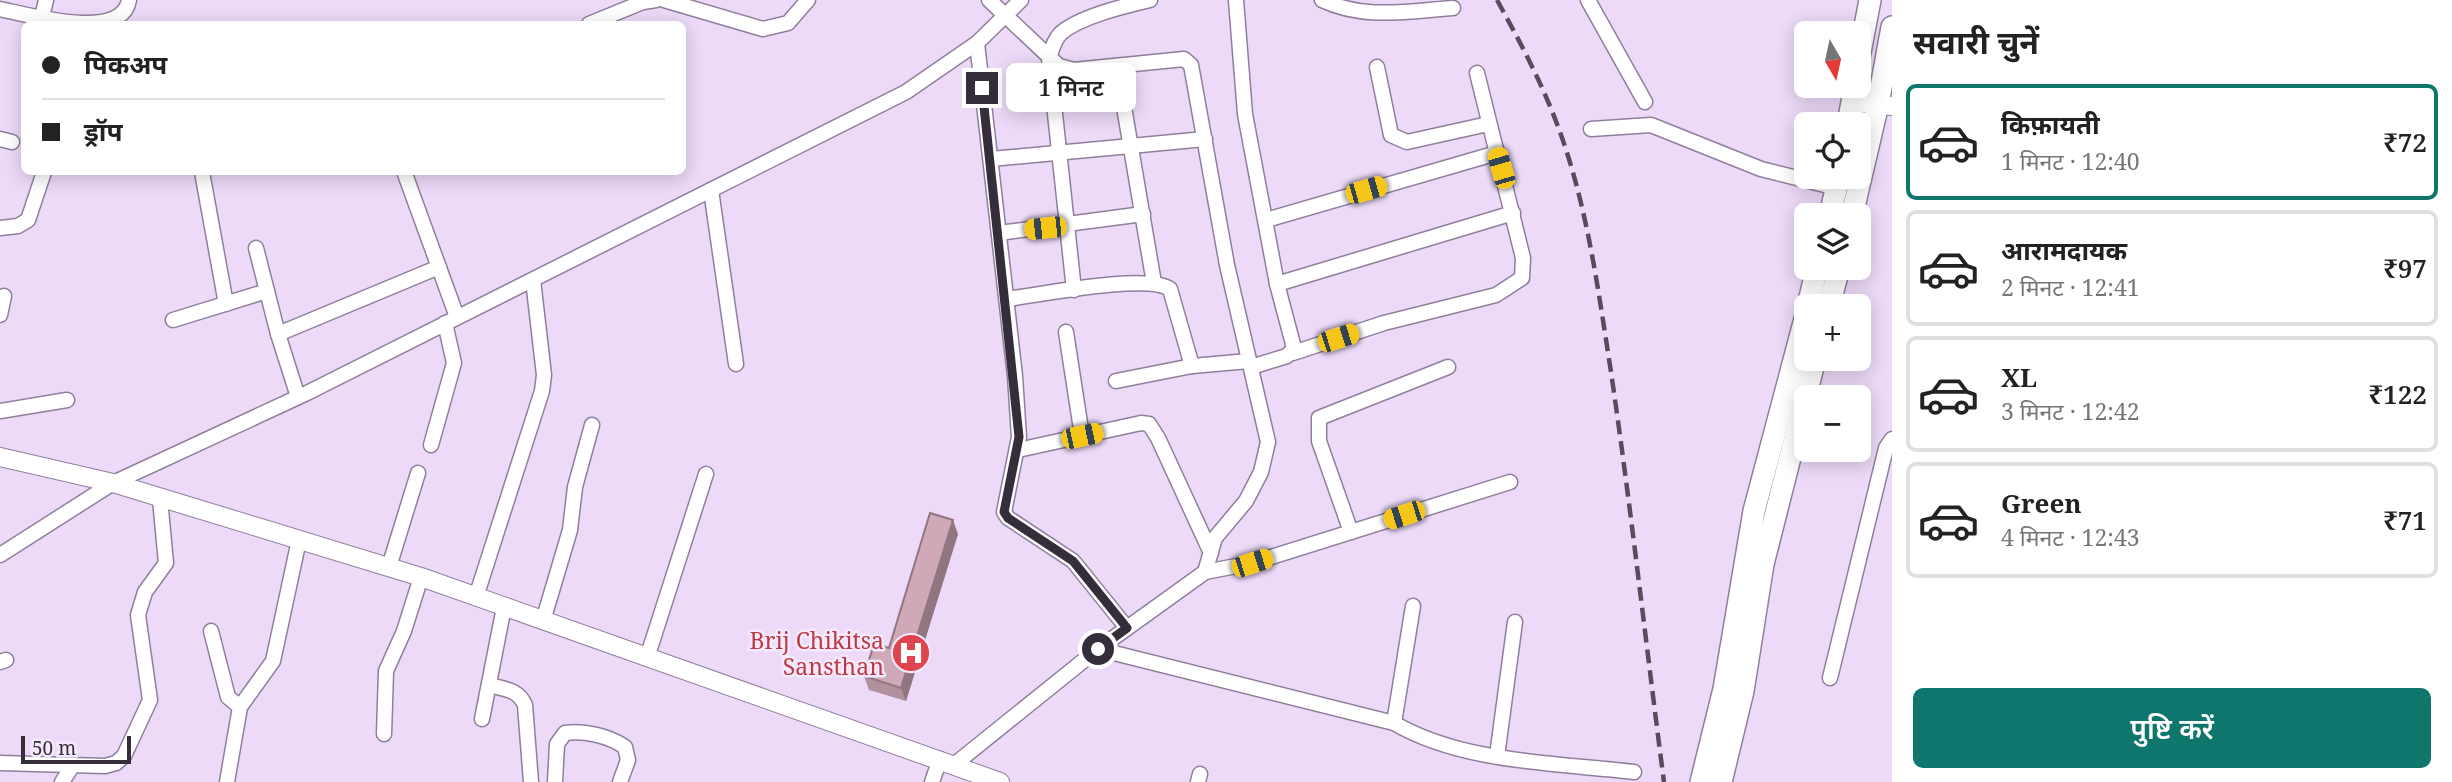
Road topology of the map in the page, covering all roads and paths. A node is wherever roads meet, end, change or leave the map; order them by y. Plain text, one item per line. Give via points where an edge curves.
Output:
1 (46, 0) edge
2 (129, 0) edge
3 (656, 0) edge
4 (664, 0) edge
5 (808, 0) edge
6 (989, 0) edge
7 (1021, 0) edge
8 (1150, 0) edge
9 (1236, 0) edge
10 (1322, 0) edge
11 (1870, 0) edge
12 (1593, 2) edge
13 (1453, 8) dead end
14 (0, 9) edge
15 (1005, 15) junction
16 (42, 16) junction
17 (80, 21) edge
18 (110, 21) edge
19 (596, 21) edge
20 (1866, 21) edge
21 (1892, 27) edge
22 (977, 43) junction
23 (1049, 58) junction
24 (1117, 66) junction
25 (1377, 67) dead end
26 (1477, 73) dead end
27 (1865, 98) edge
28 (1645, 102) dead end
29 (1885, 105) edge
30 (1488, 124) junction
31 (1591, 129) dead end
32 (1205, 139) junction
33 (1131, 146) junction
34 (1059, 153) junction
35 (1497, 153) junction
36 (991, 159) junction
37 (43, 175) edge
38 (203, 175) edge
39 (405, 175) edge
40 (1794, 175) edge
41 (711, 190) junction
42 (1856, 203) edge
43 (1143, 214) junction
44 (1513, 214) junction
45 (1266, 220) junction
46 (1067, 225) junction
47 (0, 228) edge
48 (999, 233) junction
49 (256, 248) dead end
50 (439, 267) junction
51 (533, 279) junction
52 (1154, 283) junction
53 (1277, 284) junction
54 (1074, 290) junction
55 (267, 291) junction
56 (4, 296) dead end
57 (1007, 299) junction
58 (226, 304) junction
59 (0, 315) edge
60 (173, 320) dead end
61 (451, 320) junction
62 (1066, 332) dead end
63 (278, 334) junction
64 (1293, 353) junction
65 (1794, 360) edge
66 (736, 364) dead end
67 (1250, 364) junction
68 (1192, 366) junction
69 (1448, 367) dead end
70 (1812, 371) edge
71 (1116, 381) dead end
72 (298, 397) junction
73 (67, 400) dead end
74 (0, 411) edge
75 (592, 425) dead end
76 (1082, 436) junction
77 (1892, 439) edge
78 (431, 445) dead end
79 (1018, 450) junction
80 (0, 457) edge
81 (418, 473) dead end
82 (706, 474) dead end
83 (1510, 482) dead end
84 (113, 484) junction
85 (160, 499) junction
86 (1351, 532) junction
87 (299, 540) junction
88 (1211, 553) junction
89 (0, 555) edge
90 (389, 567) junction
91 (1205, 572) junction
92 (421, 577) junction
93 (476, 597) junction
94 (1413, 606) dead end
95 (504, 607) junction
96 (543, 621) junction
97 (1515, 622) dead end
98 (1127, 628) junction
99 (211, 631) dead end
100 (1098, 649) junction
101 (647, 658) junction
102 (1830, 678) dead end
103 (489, 685) junction
104 (240, 706) junction
105 (482, 719) dead end
106 (1394, 723) junction
107 (384, 734) dead end
108 (1497, 755) junction
109 (947, 761) junction
110 (0, 763) edge
111 (73, 765) junction
112 (1634, 772) dead end
113 (62, 782) edge
114 (227, 782) edge
115 (531, 782) edge
116 (555, 782) edge
117 (620, 782) edge
118 (932, 782) edge
119 (1000, 782) edge
120 (1701, 782) edge
121 (1721, 782) edge

1 - 16 street
2 - 18 street via 126,11
3 - 19 street
4 - 5 street via 763,29 789,23
6 - 15 street
7 - 15 street
8 - 23 street via 1070,27 1055,41
9 - 45 street via 1245,114
10 - 13 street via 1368,14
11 - 20 main road
12 - 28 street
14 - 16 street
15 - 22 street
15 - 23 street
16 - 17 street
21 - 29 main road
22 - 36 street
22 - 41 street via 906,92
23 - 24 street via 1074,70
23 - 34 street
24 - 32 street via 1184,59 1191,65
24 - 33 street
25 - 30 street via 1391,135 1398,140
26 - 30 street
27 - 29 street
29 - 42 main road
30 - 35 street
31 - 40 street via 1651,125 1761,169
32 - 33 street
32 - 67 street
33 - 34 street
33 - 43 street
34 - 36 street
34 - 46 street
35 - 44 street
35 - 45 street
36 - 48 street
37 - 47 street via 28,220
38 - 58 street
39 - 50 street
41 - 51 street
41 - 66 street
43 - 46 street
43 - 52 street
44 - 53 street
44 - 64 street via 1525,270 1514,286
45 - 53 street
46 - 48 street
46 - 54 street
48 - 57 street
49 - 55 street
50 - 61 street
50 - 63 street
51 - 61 street
51 - 93 street via 542,391
52 - 54 street
52 - 68 street via 1170,289
53 - 64 street
54 - 57 street
55 - 58 street
55 - 63 street
56 - 59 street
57 - 79 street
58 - 60 street
61 - 72 street
61 - 78 street via 454,363
62 - 76 street
63 - 72 street
64 - 67 street
65 - 120 main road via 1754,511 1724,689
67 - 68 street
67 - 88 street via 1267,454 1246,501 1215,538
68 - 71 street
69 - 86 street via 1319,418 1319,441
70 - 121 main road via 1763,564 1743,691
72 - 84 street
73 - 74 street
75 - 96 street via 575,487 570,530
76 - 79 street
76 - 88 street via 1141,423 1154,429
77 - 102 street via 1886,448
79 - 98 street via 1004,512 1073,561
80 - 84 street
81 - 90 street
82 - 101 street
83 - 86 street
84 - 85 street
84 - 89 street
85 - 87 street
85 - 111 street via 166,563 145,592 138,615 150,700 124,756 116,763
86 - 91 street via 1252,563
87 - 90 street
87 - 104 street via 273,661
88 - 91 street
90 - 92 street
91 - 98 street
92 - 93 street
92 - 107 street via 386,671
93 - 95 street
94 - 106 street
95 - 96 street
95 - 103 street
96 - 101 street
97 - 108 street
98 - 100 street
99 - 104 street via 228,697
100 - 106 street
100 - 109 street
101 - 109 street
103 - 105 street
103 - 115 street via 515,692 525,705
104 - 114 street
106 - 108 street via 1417,737
108 - 112 street
109 - 118 street
109 - 119 street
110 - 111 street
111 - 113 street
116 - 117 street via 557,744 565,733 574,732 613,739 625,747 628,760

